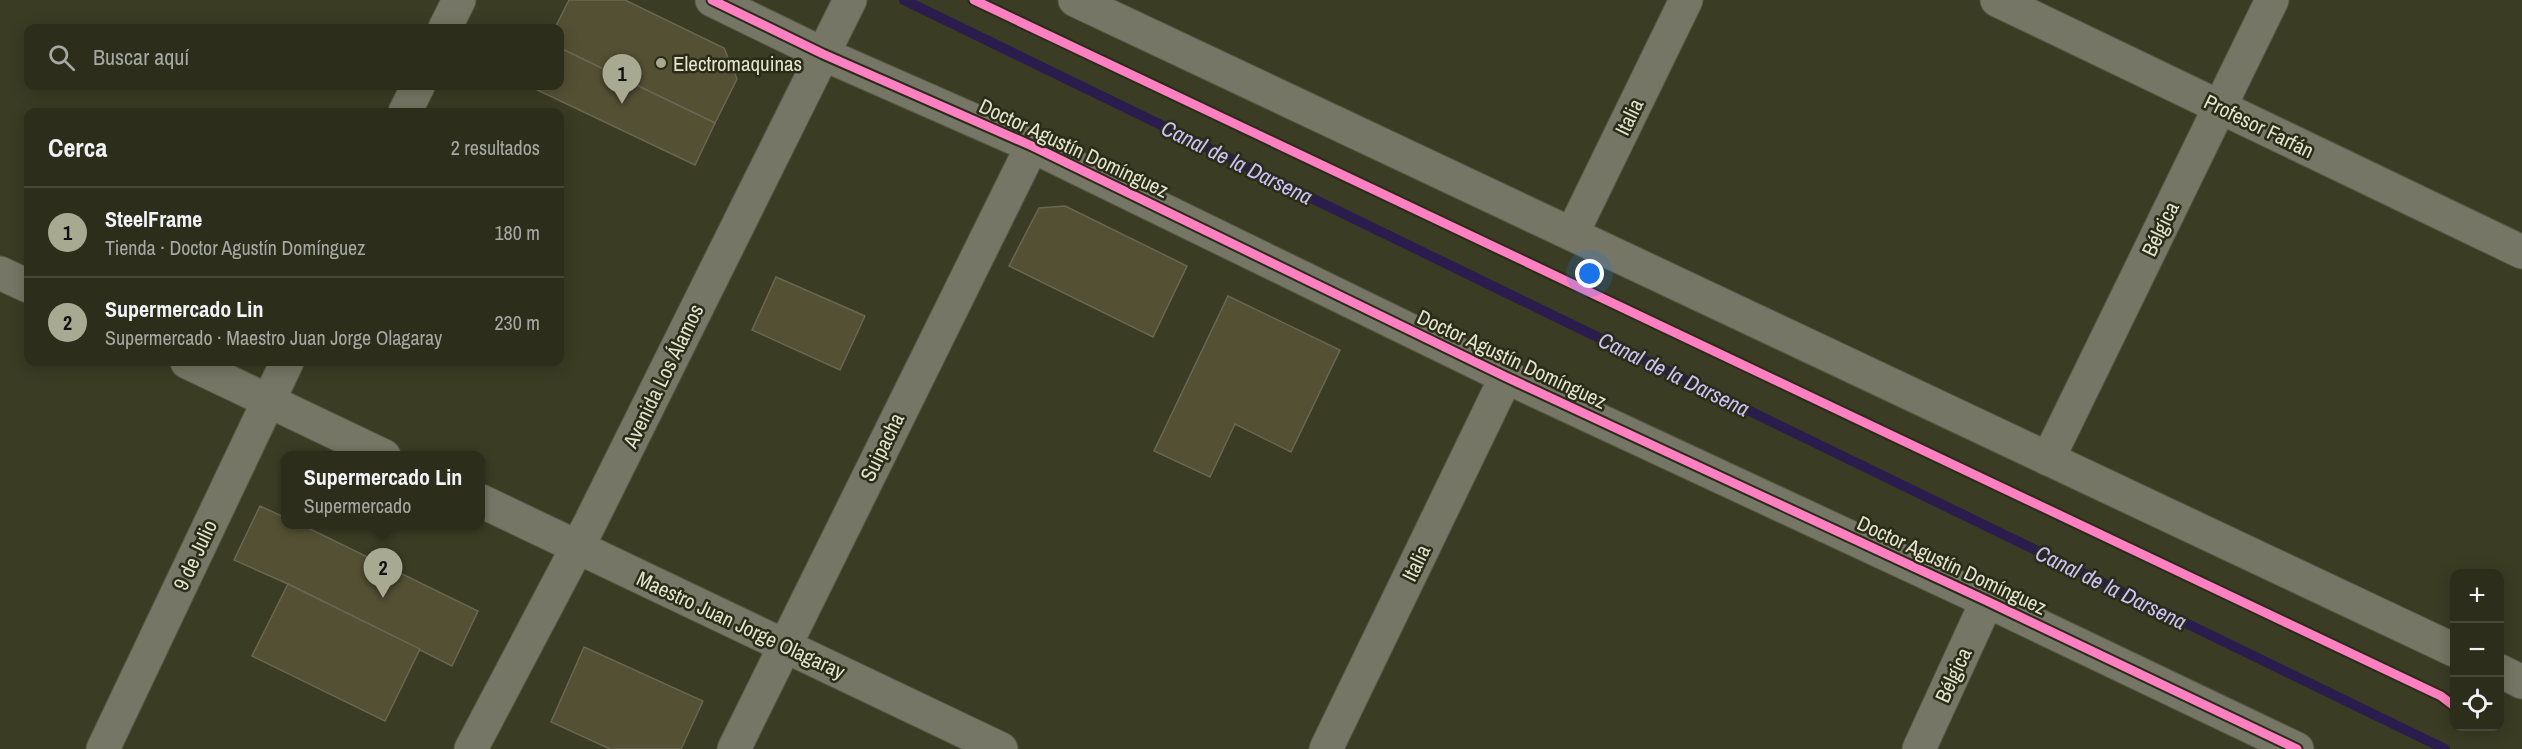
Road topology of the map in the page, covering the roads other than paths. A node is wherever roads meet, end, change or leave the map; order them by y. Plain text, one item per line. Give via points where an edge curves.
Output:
1 (459, 0) edge
2 (712, 0) edge
3 (850, 0) edge
4 (1078, 0) edge
5 (1686, 0) edge
6 (1996, 0) edge
7 (2272, 0) edge
8 (447, 24) edge
9 (823, 54) junction
10 (416, 90) edge
11 (2220, 107) junction
12 (407, 108) edge
13 (1032, 146) junction
14 (1572, 234) junction
15 (2522, 252) edge
16 (0, 273) edge
17 (24, 284) edge
18 (196, 366) edge
19 (285, 366) edge
20 (1506, 377) junction
21 (269, 400) junction
22 (374, 451) edge
23 (2048, 459) junction
24 (485, 503) edge
25 (576, 547) junction
26 (1987, 601) junction
27 (784, 645) junction
28 (2450, 648) edge
29 (2504, 673) edge
30 (2522, 682) edge
31 (103, 749) edge
32 (471, 749) edge
33 (734, 749) edge
34 (1001, 749) edge
35 (1326, 749) edge
36 (1919, 749) edge
37 (2297, 749) edge

1 - 8 street
2 - 9 street, Doctor Agustín Domínguez
3 - 9 street, Avenida Los Álamos
4 - 14 street
5 - 14 street, Italia
6 - 11 street, Profesor Farfán
7 - 11 street, Bélgica
9 - 13 street, Doctor Agustín Domínguez
9 - 25 street, Avenida Los Álamos
10 - 12 street
11 - 15 street, Profesor Farfán
11 - 23 street, Bélgica
13 - 20 street, Doctor Agustín Domínguez
13 - 27 street, Suipacha
14 - 23 street
16 - 17 street
18 - 21 street
19 - 21 street, 9 de Julio
20 - 26 street, Doctor Agustín Domínguez
20 - 35 street, Italia
21 - 22 street
21 - 31 street, 9 de Julio
23 - 28 street
24 - 25 street, Maestro Juan Jorge Olagaray
25 - 27 street, Maestro Juan Jorge Olagaray
25 - 32 street, Avenida Los Álamos
26 - 36 street, Bélgica
26 - 37 street, Doctor Agustín Domínguez
27 - 33 street, Suipacha
27 - 34 street, Maestro Juan Jorge Olagaray
29 - 30 street

